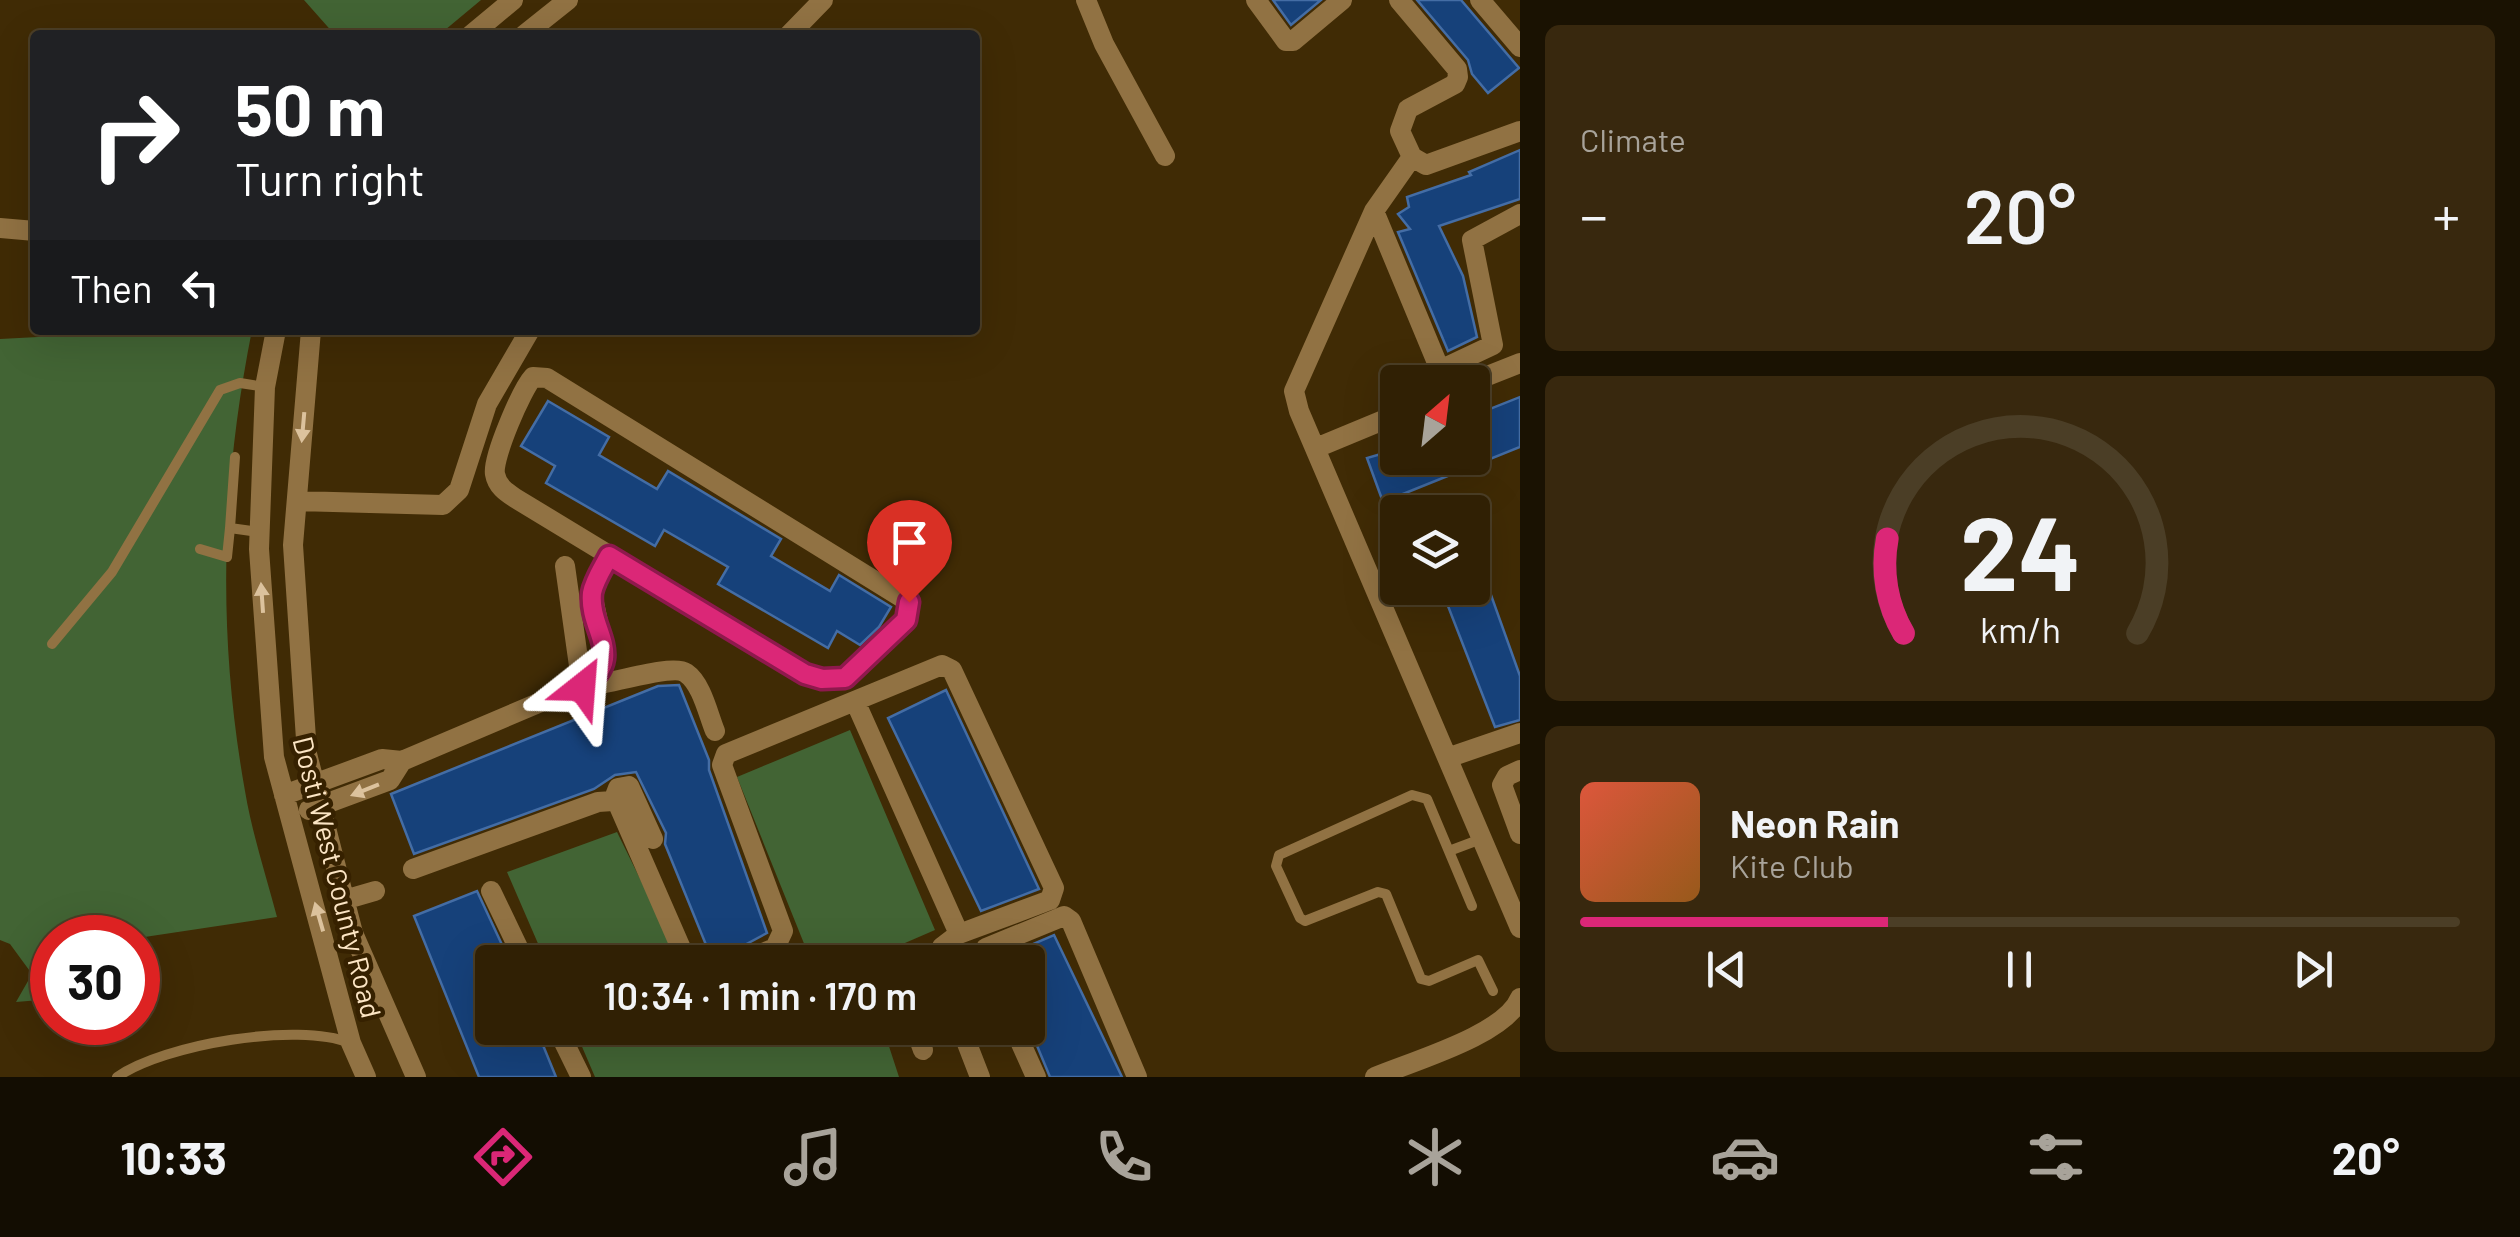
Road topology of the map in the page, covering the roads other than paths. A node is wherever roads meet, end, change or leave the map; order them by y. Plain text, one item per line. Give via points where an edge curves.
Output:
1 (513, 0) edge
2 (568, 0) edge
3 (823, 0) edge
4 (1086, 0) edge
5 (1256, 0) edge
6 (1342, 0) edge
7 (1399, 0) edge
8 (1480, 0) edge
9 (477, 30) edge
10 (530, 30) edge
11 (794, 30) edge
12 (1518, 41) edge
13 (1520, 131) edge
14 (1165, 156) dead end
15 (1412, 157) junction
16 (1374, 212) junction
17 (1520, 214) edge
18 (0, 228) edge
19 (30, 231) edge
20 (275, 335) edge
21 (311, 335) edge
22 (527, 335) edge
23 (1520, 363) edge
24 (1490, 375) edge
25 (265, 387) junction
26 (1380, 421) edge
27 (1316, 448) junction
28 (235, 457) dead end
29 (296, 501) junction
30 (230, 528) junction
31 (259, 532) junction
32 (200, 549) dead end
33 (609, 556) junction
34 (565, 566) dead end
35 (52, 644) dead end
36 (582, 687) junction
37 (855, 701) junction
38 (714, 731) dead end
39 (1520, 733) edge
40 (1450, 756) junction
41 (402, 762) junction
42 (1520, 770) edge
43 (314, 784) junction
44 (284, 794) junction
45 (612, 800) junction
46 (320, 806) junction
47 (290, 816) junction
48 (1518, 830) edge
49 (1483, 838) junction
50 (654, 840) dead end
51 (1450, 851) junction
52 (413, 869) dead end
53 (375, 891) dead end
54 (491, 891) dead end
55 (344, 900) junction
56 (1472, 906) dead end
57 (1520, 928) edge
58 (959, 934) junction
59 (518, 945) edge
60 (680, 945) edge
61 (776, 945) edge
62 (943, 945) edge
63 (993, 945) edge
64 (1493, 991) dead end
65 (1519, 1003) edge
66 (351, 1044) junction
67 (565, 1045) edge
68 (921, 1045) edge
69 (967, 1045) edge
70 (1022, 1045) edge
71 (923, 1050) dead end
72 (118, 1077) edge
73 (366, 1077) edge
74 (416, 1077) edge
75 (581, 1077) edge
76 (980, 1077) edge
77 (1036, 1077) edge
78 (1137, 1077) edge
79 (1375, 1077) edge

1 - 9 street
2 - 10 street
3 - 11 street
4 - 14 street
5 - 6 street via 1286,41
7 - 15 street via 1458,78 1408,110 1400,131
8 - 12 street
13 - 15 street via 1426,166
15 - 16 street
16 - 17 street via 1440,370 1493,345 1472,240
16 - 27 street via 1294,391
18 - 19 street
20 - 25 street, Dosti West County Road
21 -> 29 street, Dosti West County Road
22 - 29 street via 487,404 460,490 443,505
23 - 24 street
25 - 31 street, Dosti West County Road
25 - 35 lane via 240,383 220,390 112,572
26 - 27 street
27 - 40 street
28 - 30 lane
29 - 43 street, Dosti West County Road via 306,754
30 - 31 lane
30 - 32 lane via 227,557
44 -> 31 street, Dosti West County Road via 274,757
33 - 33 street via 499,485 495,466 533,377 547,378 909,602 906,620 845,678 822,679
33 - 36 street via 592,593 605,654 595,679
34 - 36 street
36 - 38 street via 671,668 685,672
36 - 41 street
37 - 58 street
37 - 58 street via 942,665 952,670 1054,888 1050,900
37 - 61 street via 726,754 722,765 783,931
39 - 40 street
40 - 49 street
41 - 43 street via 382,759
41 -> 46 street via 390,780
42 - 48 street via 1502,785
43 - 44 street
43 - 46 street, Dosti West County Road
44 - 47 street, Dosti West County Road
45 - 50 street via 618,788 629,786
45 - 52 street
45 - 60 street
46 - 47 street
46 - 55 street, Dosti West County Road
66 -> 47 street, Dosti West County Road
48 - 49 street
49 - 51 lane
49 - 57 street
51 - 56 lane
51 - 64 lane via 1427,799 1412,795 1279,855 1276,866 1305,921 1386,894 1421,979 1478,960
53 - 55 street
54 - 59 street
55 - 74 street, Dosti West County Road
58 - 62 street
63 - 78 street via 1064,916 1071,921
65 - 79 street via 1498,1026
66 - 72 lane via 325,1033 194,1046
66 - 73 street, Dosti West County Road
67 - 75 street
68 - 71 street
69 - 76 street
70 - 77 street

